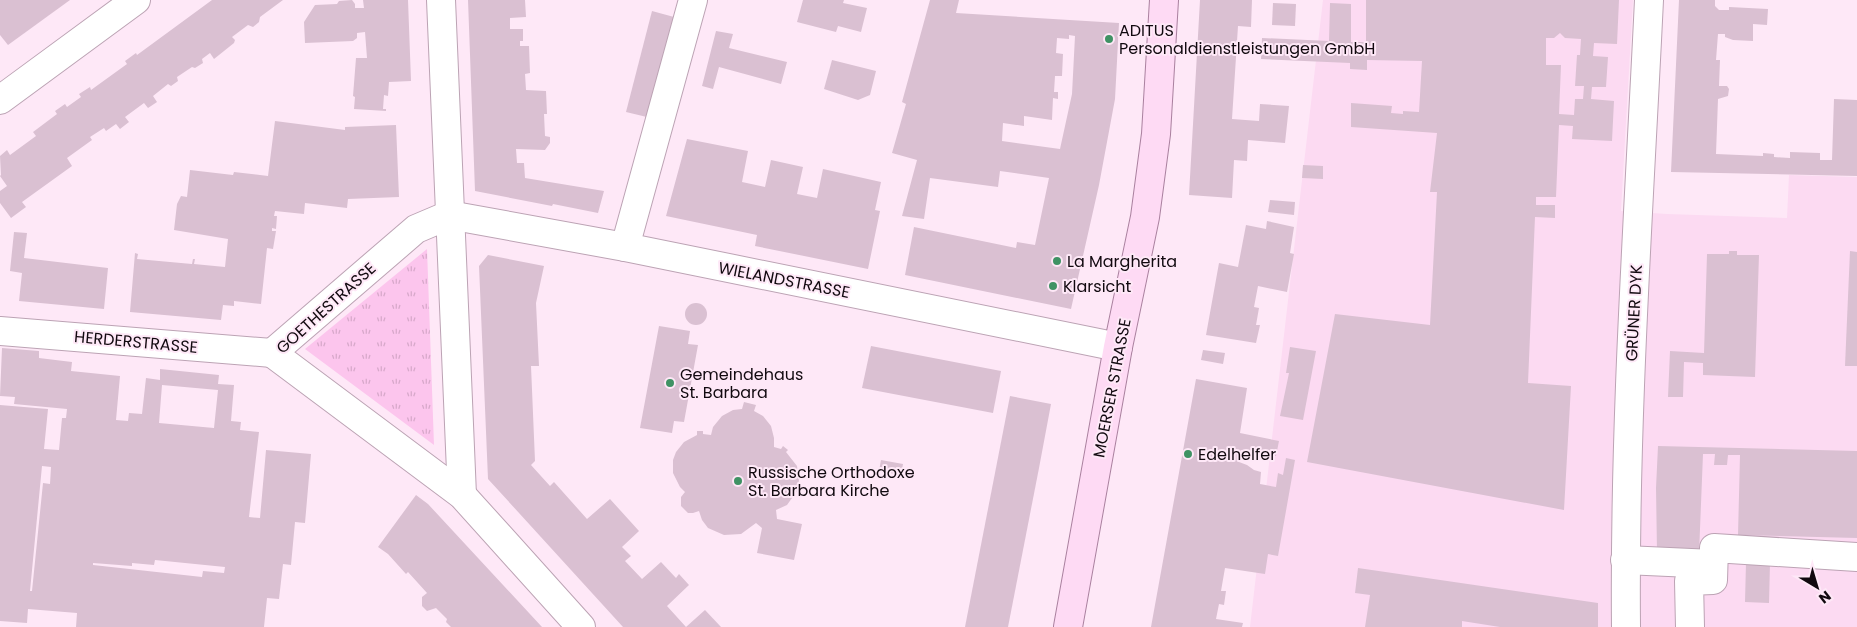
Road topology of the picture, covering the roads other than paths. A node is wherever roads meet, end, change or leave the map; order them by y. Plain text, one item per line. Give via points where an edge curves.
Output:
1 (136, 0) edge
2 (441, 0) edge
3 (693, 0) edge
4 (1164, 0) edge
5 (1649, 0) edge
6 (0, 100) edge
7 (450, 215) junction
8 (624, 248) junction
9 (0, 330) edge
10 (1118, 347) junction
11 (272, 353) junction
12 (462, 495) junction
13 (1857, 557) edge
14 (1625, 560) junction
15 (1713, 564) junction
16 (581, 627) edge
17 (1068, 627) edge
18 (1626, 627) edge
19 (1690, 627) edge

1 - 6 street
2 - 7 street
3 - 8 street
4 - 10 main road, MOERSER STRASSE via 1156,134 1145,218
5 - 14 street, GRÜNER DYK via 1629,405
7 - 8 street, WIELANDSTRASSE
7 - 11 street, GOETHESTRASSE via 416,229
7 - 12 street
8 - 10 street, WIELANDSTRASSE
9 - 11 street, HERDERSTRASSE
10 - 17 main road, MOERSER STRASSE
11 - 12 street, GOETHESTRASSE
12 - 16 street, GOETHESTRASSE
13 - 15 street via 1714,548
14 - 15 street
14 - 18 street, GRÜNER DYK
15 - 19 street via 1713,580 1689,580

